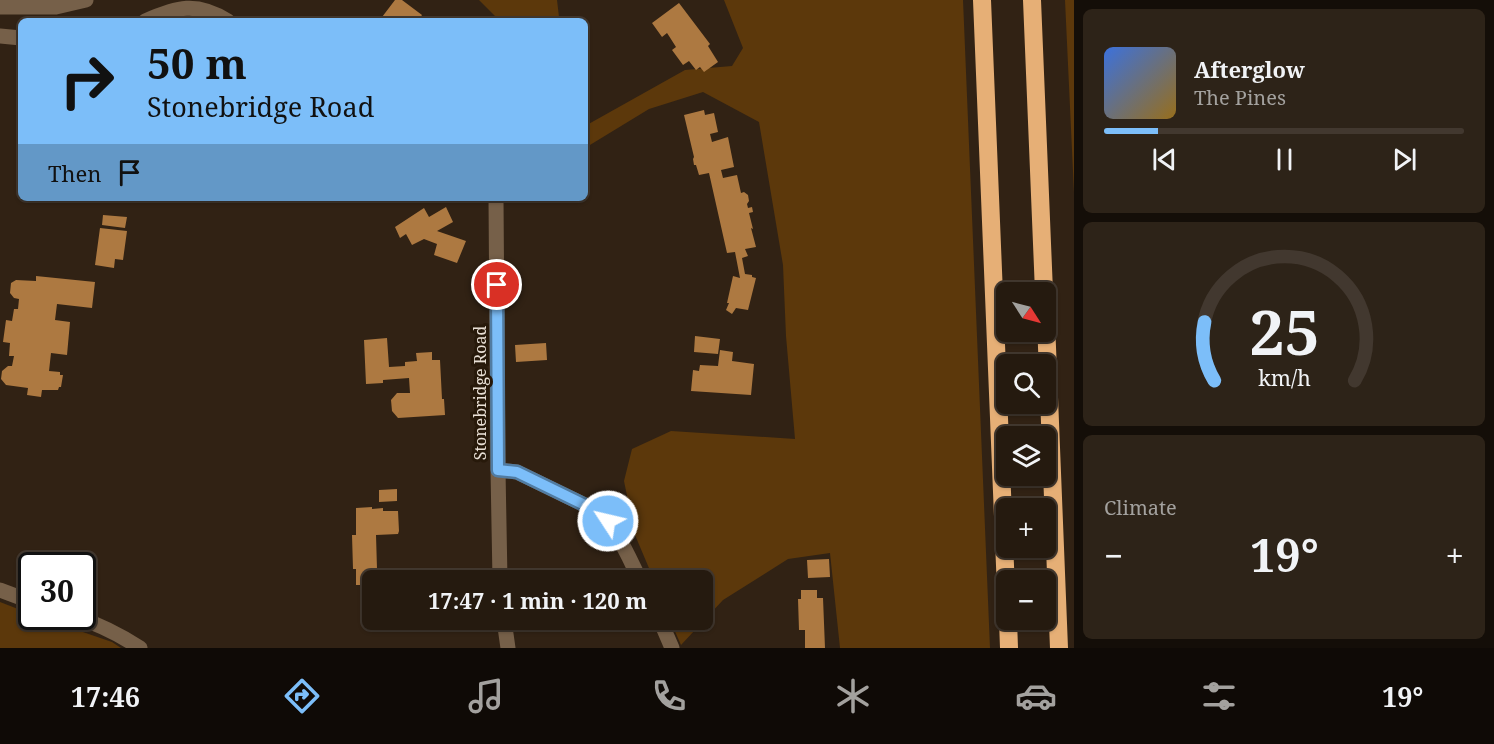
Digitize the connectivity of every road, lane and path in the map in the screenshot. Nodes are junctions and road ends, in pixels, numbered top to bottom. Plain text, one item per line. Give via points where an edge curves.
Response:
1 (86, 0) edge
2 (982, 0) edge
3 (1032, 0) edge
4 (0, 7) edge
5 (152, 18) edge
6 (223, 18) edge
7 (0, 36) edge
8 (18, 38) edge
9 (496, 201) edge
10 (1044, 282) edge
11 (1047, 342) edge
12 (498, 470) junction
13 (500, 570) edge
14 (635, 570) edge
15 (1005, 570) edge
16 (0, 590) edge
17 (18, 597) edge
18 (96, 624) edge
19 (505, 630) edge
20 (664, 630) edge
21 (1008, 630) edge
22 (140, 648) edge
23 (508, 648) edge
24 (672, 648) edge
25 (1009, 648) edge
26 (1059, 648) edge

1 - 4 street via 56,7
2 - 15 highway
3 - 10 highway
5 - 6 street via 187,8 200,8
7 - 8 street
9 - 12 street, Stonebridge Road
11 - 26 highway
12 - 13 street
12 - 14 street, Stonebridge Road via 517,472 591,508 614,530
16 - 17 street
18 - 22 street
19 - 23 street
20 - 24 street
21 - 25 highway

